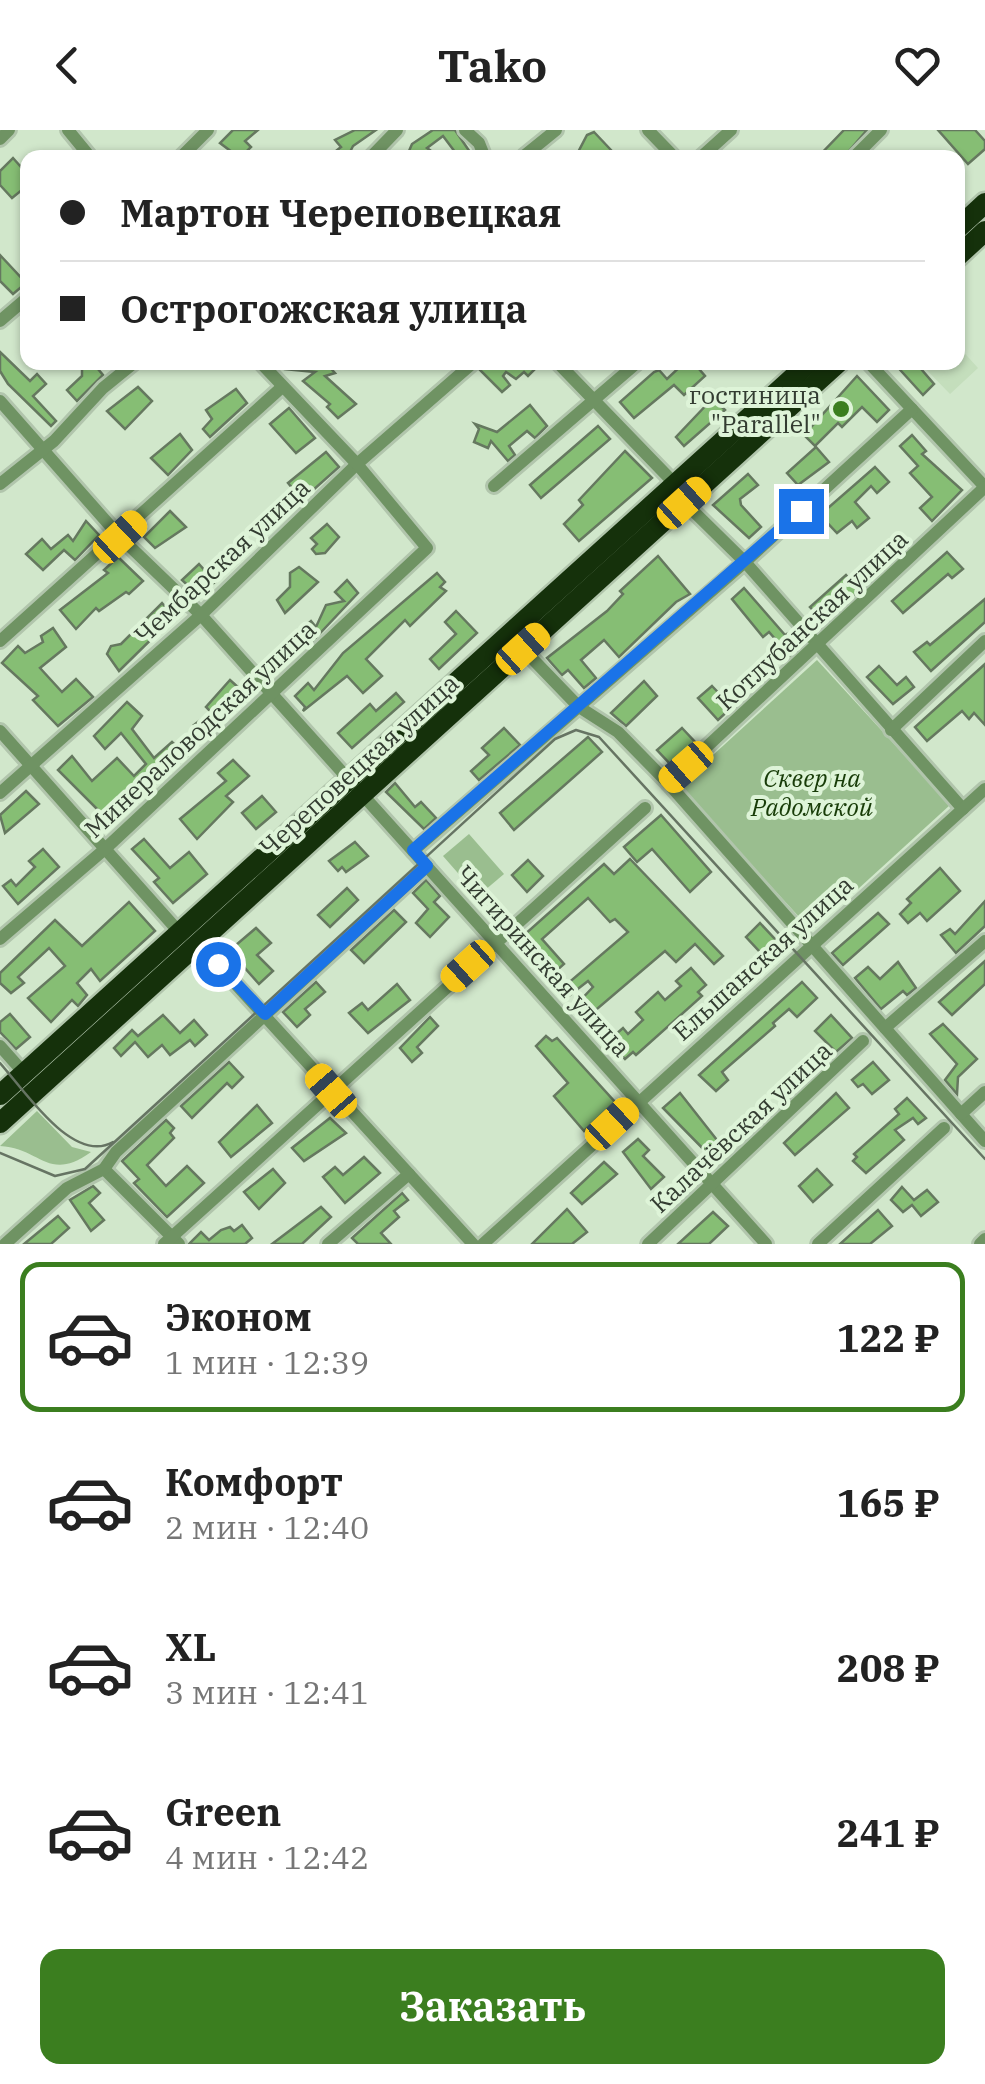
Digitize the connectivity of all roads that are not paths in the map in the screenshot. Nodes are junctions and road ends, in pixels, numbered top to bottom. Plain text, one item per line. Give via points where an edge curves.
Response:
1 (10, 130) edge
2 (68, 130) edge
3 (208, 130) edge
4 (397, 130) edge
5 (556, 130) edge
6 (648, 130) edge
7 (731, 130) edge
8 (881, 130) edge
9 (0, 139) edge
10 (84, 150) edge
11 (188, 150) edge
12 (378, 150) edge
13 (531, 150) edge
14 (667, 150) edge
15 (709, 150) edge
16 (860, 150) edge
17 (985, 203) edge
18 (965, 222) edge
19 (985, 231) edge
20 (965, 250) edge
21 (20, 304) edge
22 (0, 322) edge
23 (125, 370) edge
24 (266, 370) edge
25 (465, 370) edge
26 (564, 370) edge
27 (629, 370) edge
28 (802, 370) edge
29 (829, 370) edge
30 (875, 370) edge
31 (281, 388) junction
32 (0, 401) edge
33 (593, 404) junction
34 (912, 409) junction
35 (42, 447) junction
36 (357, 464) junction
37 (0, 484) edge
38 (494, 486) dead end
39 (985, 487) edge
40 (680, 494) junction
41 (120, 537) junction
42 (745, 562) junction
43 (201, 616) junction
44 (0, 641) edge
45 (985, 642) edge
46 (816, 648) junction
47 (523, 649) junction
48 (270, 693) junction
49 (579, 707) junction
50 (890, 730) junction
51 (0, 731) edge
52 (30, 766) junction
53 (668, 783) junction
54 (356, 787) junction
55 (985, 789) edge
56 (0, 793) edge
57 (645, 808) dead end
58 (963, 809) junction
59 (105, 849) junction
60 (413, 850) junction
61 (427, 866) junction
62 (190, 938) junction
63 (0, 939) edge
64 (985, 940) edge
65 (496, 941) junction
66 (812, 945) junction
67 (265, 1014) junction
68 (885, 1028) junction
69 (863, 1041) dead end
70 (0, 1046) edge
71 (9, 1081) edge
72 (331, 1091) junction
73 (985, 1092) edge
74 (637, 1100) junction
75 (961, 1114) junction
76 (0, 1123) edge
77 (944, 1128) dead end
78 (985, 1141) edge
79 (104, 1169) junction
80 (409, 1174) junction
81 (712, 1184) junction
82 (172, 1241) edge
83 (5, 1244) edge
84 (328, 1244) edge
85 (473, 1244) edge
86 (484, 1244) edge
87 (648, 1244) edge
88 (766, 1244) edge
89 (818, 1244) edge

1 - 9 street
2 - 10 street
3 - 11 street
4 - 12 street
5 - 13 street
6 - 14 street
7 - 15 street
8 - 16 street
17 - 18 highway
19 - 20 highway
21 - 22 street
23 - 35 street
24 - 31 street
25 - 36 street, Чембарская улица
26 - 33 street
27 - 33 street
28 - 40 highway, Череповецкая улица
29 - 40 highway, Череповецкая улица
30 - 34 street
31 - 36 street
31 - 41 street
32 - 35 street, Чигиринская улица
33 - 38 street
33 - 40 street
34 - 39 street
34 - 42 street
35 - 37 street
35 - 41 street, Чигиринская улица
36 - 43 street, Чембарская улица
36 - 48 street, Минераловодская улица via 426,548
39 - 46 street, Котлубанская улица
40 - 42 street
40 - 47 highway, Череповецкая улица
40 - 54 highway, Череповецкая улица
41 - 43 street, Чигиринская улица
41 - 44 street
42 - 46 street
42 - 49 street
43 - 48 street, Чигиринская улица
43 - 52 street, Чембарская улица
45 - 50 street
46 - 50 street
46 - 53 street, Котлубанская улица
47 - 49 street
47 - 54 highway, Череповецкая улица
48 - 54 street, Чигиринская улица
48 - 59 street, Минераловодская улица
49 - 53 street via 618,732
49 - 60 street
50 - 58 street
51 - 52 street
52 - 56 street, Чембарская улица
52 - 59 street
53 - 66 street
54 - 60 street, Чигиринская улица
54 - 62 highway, Череповецкая улица
55 - 58 street, Ельшанская улица
57 - 65 street
58 - 66 street, Ельшанская улица
59 - 62 street
59 - 63 street, Минераловодская улица
60 - 61 street, Чигиринская улица
61 - 65 street, Чигиринская улица
61 - 67 street
62 - 67 street
62 - 71 highway, Череповецкая улица
62 - 76 highway, Череповецкая улица
64 - 68 street
65 - 72 street
65 - 74 street, Чигиринская улица
66 - 68 street
66 - 74 street, Ельшанская улица
67 - 72 street
67 - 79 street
68 - 75 street
69 - 81 street, Калачёвская улица
70 - 71 street
72 - 80 street
72 - 82 street
73 - 75 street
74 - 81 street, Чигиринская улица
74 - 86 street, Ельшанская улица
75 - 78 street
77 - 89 street
79 - 82 street
79 - 83 street via 68,1188
80 - 84 street
80 - 85 street
81 - 87 street, Калачёвская улица
81 - 88 street, Чигиринская улица

